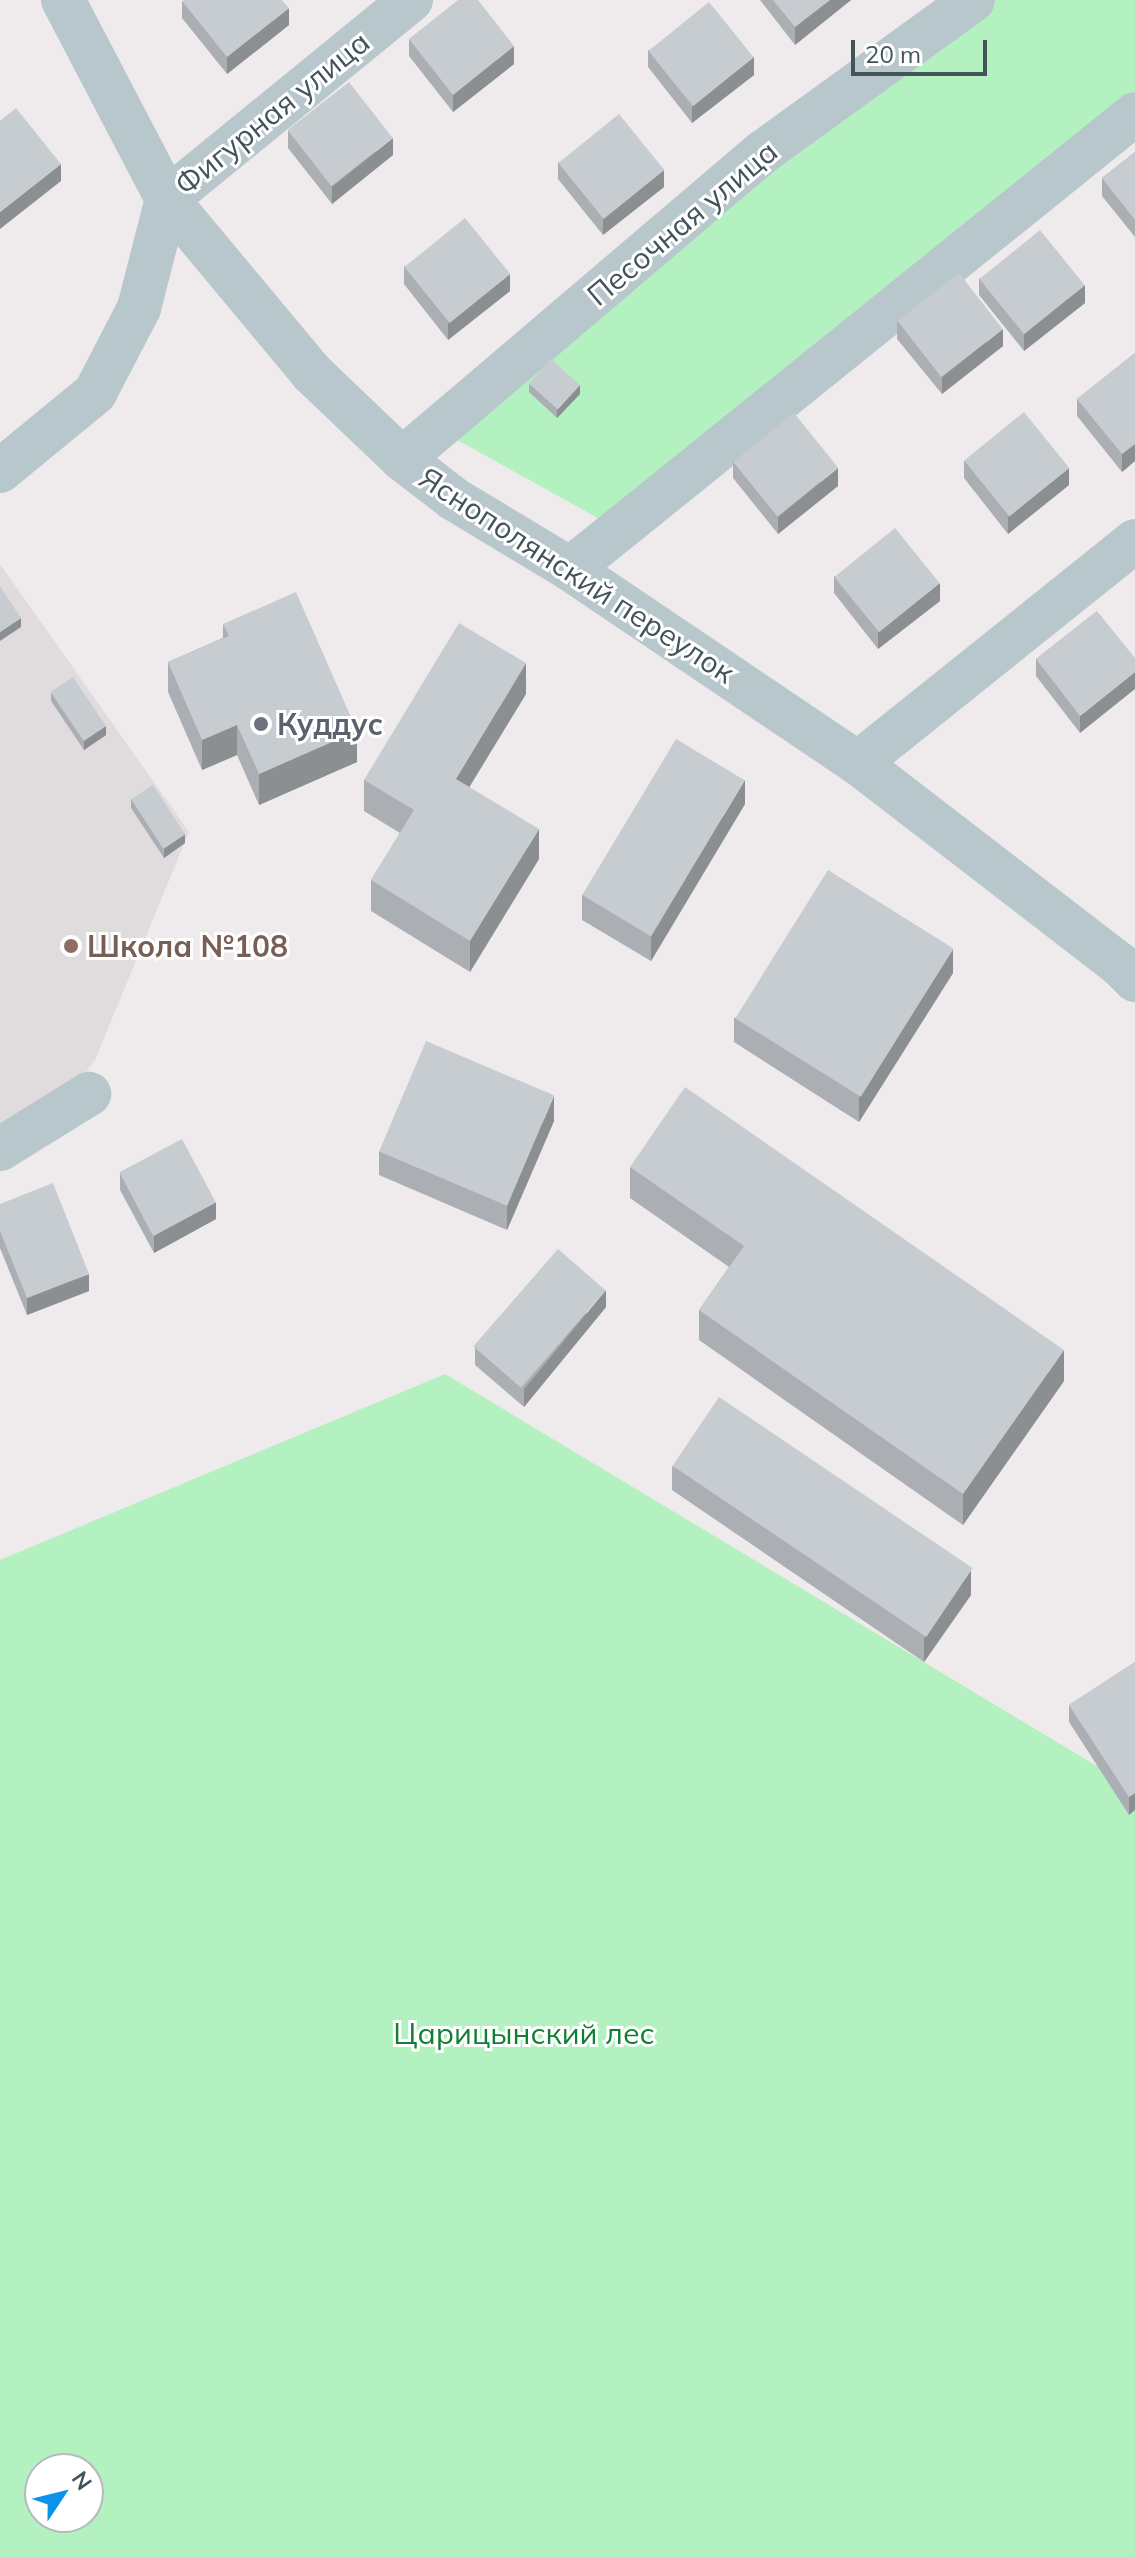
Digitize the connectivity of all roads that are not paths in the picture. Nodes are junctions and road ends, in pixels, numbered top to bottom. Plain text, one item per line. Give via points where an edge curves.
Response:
1 (63, 0) edge
2 (411, 0) edge
3 (973, 0) edge
4 (1135, 114) edge
5 (167, 199) junction
6 (402, 459) junction
7 (0, 471) edge
8 (1135, 541) edge
9 (570, 569) junction
10 (858, 763) junction
11 (1135, 980) edge
12 (89, 1094) dead end
13 (0, 1149) edge

1 - 5 street, Яснополянский переулок
2 - 5 street, Фигурная улица
3 - 6 street, Песочная улица via 763,152
4 - 9 street
5 - 6 street, Яснополянский переулок via 312,373
5 - 7 street, Фигурная улица via 139,308 95,393
6 - 9 street, Яснополянский переулок via 454,499
8 - 10 street
9 - 10 street, Яснополянский переулок
10 - 11 street, Яснополянский переулок
12 - 13 street

